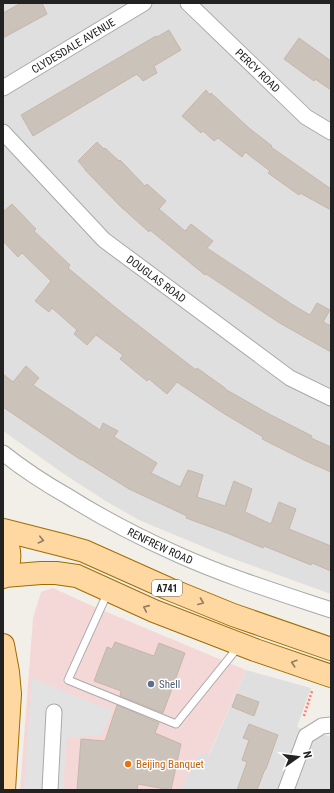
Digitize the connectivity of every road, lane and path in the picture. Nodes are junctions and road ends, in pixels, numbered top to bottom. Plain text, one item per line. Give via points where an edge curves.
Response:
1 (144, 3) edge
2 (188, 3) edge
3 (3, 88) edge
4 (3, 132) edge
5 (331, 132) edge
6 (331, 398) edge
7 (3, 453) edge
8 (3, 530) edge
9 (3, 534) edge
10 (3, 577) edge
11 (108, 590) junction
12 (331, 610) edge
13 (240, 644) junction
14 (3, 645) edge
15 (331, 649) edge
16 (325, 674) edge
17 (3, 711) edge
18 (54, 712) dead end
19 (331, 725) edge
20 (8, 734) junction
21 (303, 743) junction
22 (4, 790) edge
23 (50, 790) edge
24 (286, 790) edge

1 - 3 street, CLYDESDALE AVENUE
2 - 5 street, PERCY ROAD via 306,117
4 - 6 street, DOUGLAS ROAD via 104,240 290,378
7 - 12 street, RENFREW ROAD via 46,484 134,534 248,582
8 -> 15 main road, A741 via 84,551 233,615
9 - 10 main road via 10,551 8,569
10 - 11 main road, A741 via 56,573 77,576
13 -> 11 main road, A741 via 154,611
11 - 13 lane via 68,680 176,724
16 -> 13 main road, A741
14 - 20 main road via 10,694
16 - 21 path via 303,719
17 - 20 main road
18 - 23 street
19 - 21 street via 322,726 306,736
20 - 22 main road
21 - 24 street

